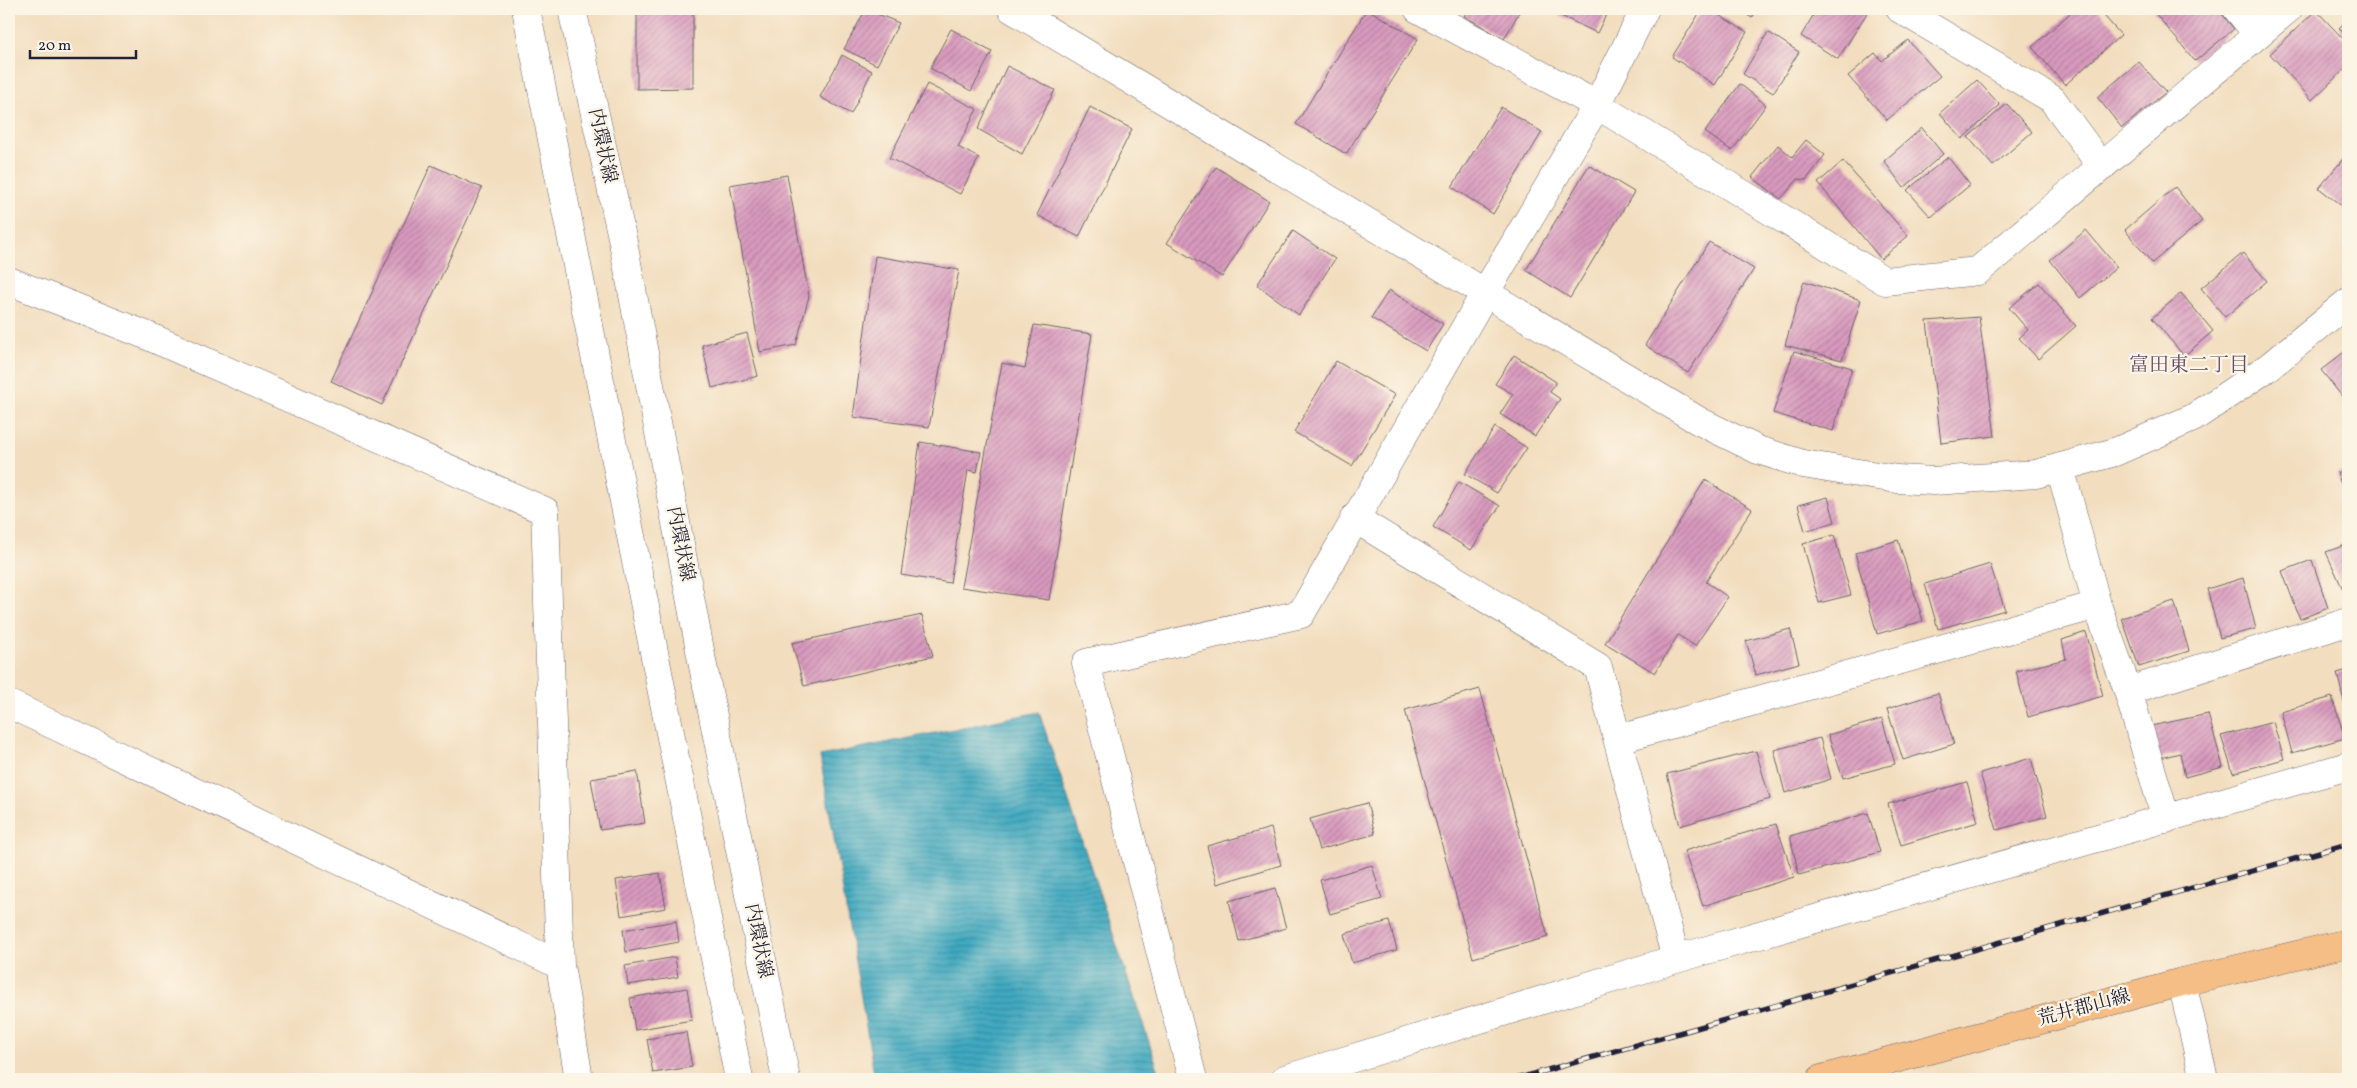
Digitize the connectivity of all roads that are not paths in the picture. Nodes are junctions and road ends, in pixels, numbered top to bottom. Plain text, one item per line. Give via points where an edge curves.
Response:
1 (526, 9) edge
2 (572, 9) edge
3 (1012, 9) edge
4 (1420, 9) edge
5 (1645, 9) edge
6 (1900, 9) edge
7 (2237, 9) edge
8 (2288, 9) edge
9 (2257, 33) junction
10 (1597, 105) junction
11 (2102, 167) junction
12 (9, 281) edge
13 (1485, 293) junction
14 (2348, 302) edge
15 (2060, 467) junction
16 (1354, 518) junction
17 (2097, 605) junction
18 (2348, 622) edge
19 (2128, 691) junction
20 (9, 704) edge
21 (1619, 739) junction
22 (2348, 766) edge
23 (2166, 819) junction
24 (2348, 943) edge
25 (1676, 959) junction
26 (560, 965) junction
27 (2182, 982) junction
28 (579, 1079) edge
29 (738, 1079) edge
30 (786, 1079) edge
31 (1193, 1079) edge
32 (1285, 1079) edge
33 (1821, 1079) edge
34 (2204, 1079) edge

1 - 29 street
2 - 30 street, 内環状線 via 623,242 703,666
3 - 13 street
4 - 10 street
5 - 10 street
6 - 11 street via 2052,99
7 - 9 street
8 - 9 street
9 - 11 street
10 - 11 street via 1885,281 1978,271
10 - 13 street
12 - 26 street via 148,336 545,510
13 - 15 street via 1699,421 1758,450 1811,465 1897,479 1934,481 2036,474
13 - 16 street
14 - 15 street via 2270,366 2193,418 2115,452
15 - 17 street
16 - 21 street via 1598,667
16 - 31 street via 1301,614 1086,664
17 - 19 street
17 - 21 street
18 - 19 street
19 - 23 street
20 - 26 street
21 - 25 street
22 - 23 street
23 - 25 street
24 - 27 main road, 荒井郡山線
25 - 32 street
26 - 28 street
27 - 33 main road, 荒井郡山線
27 - 34 street

